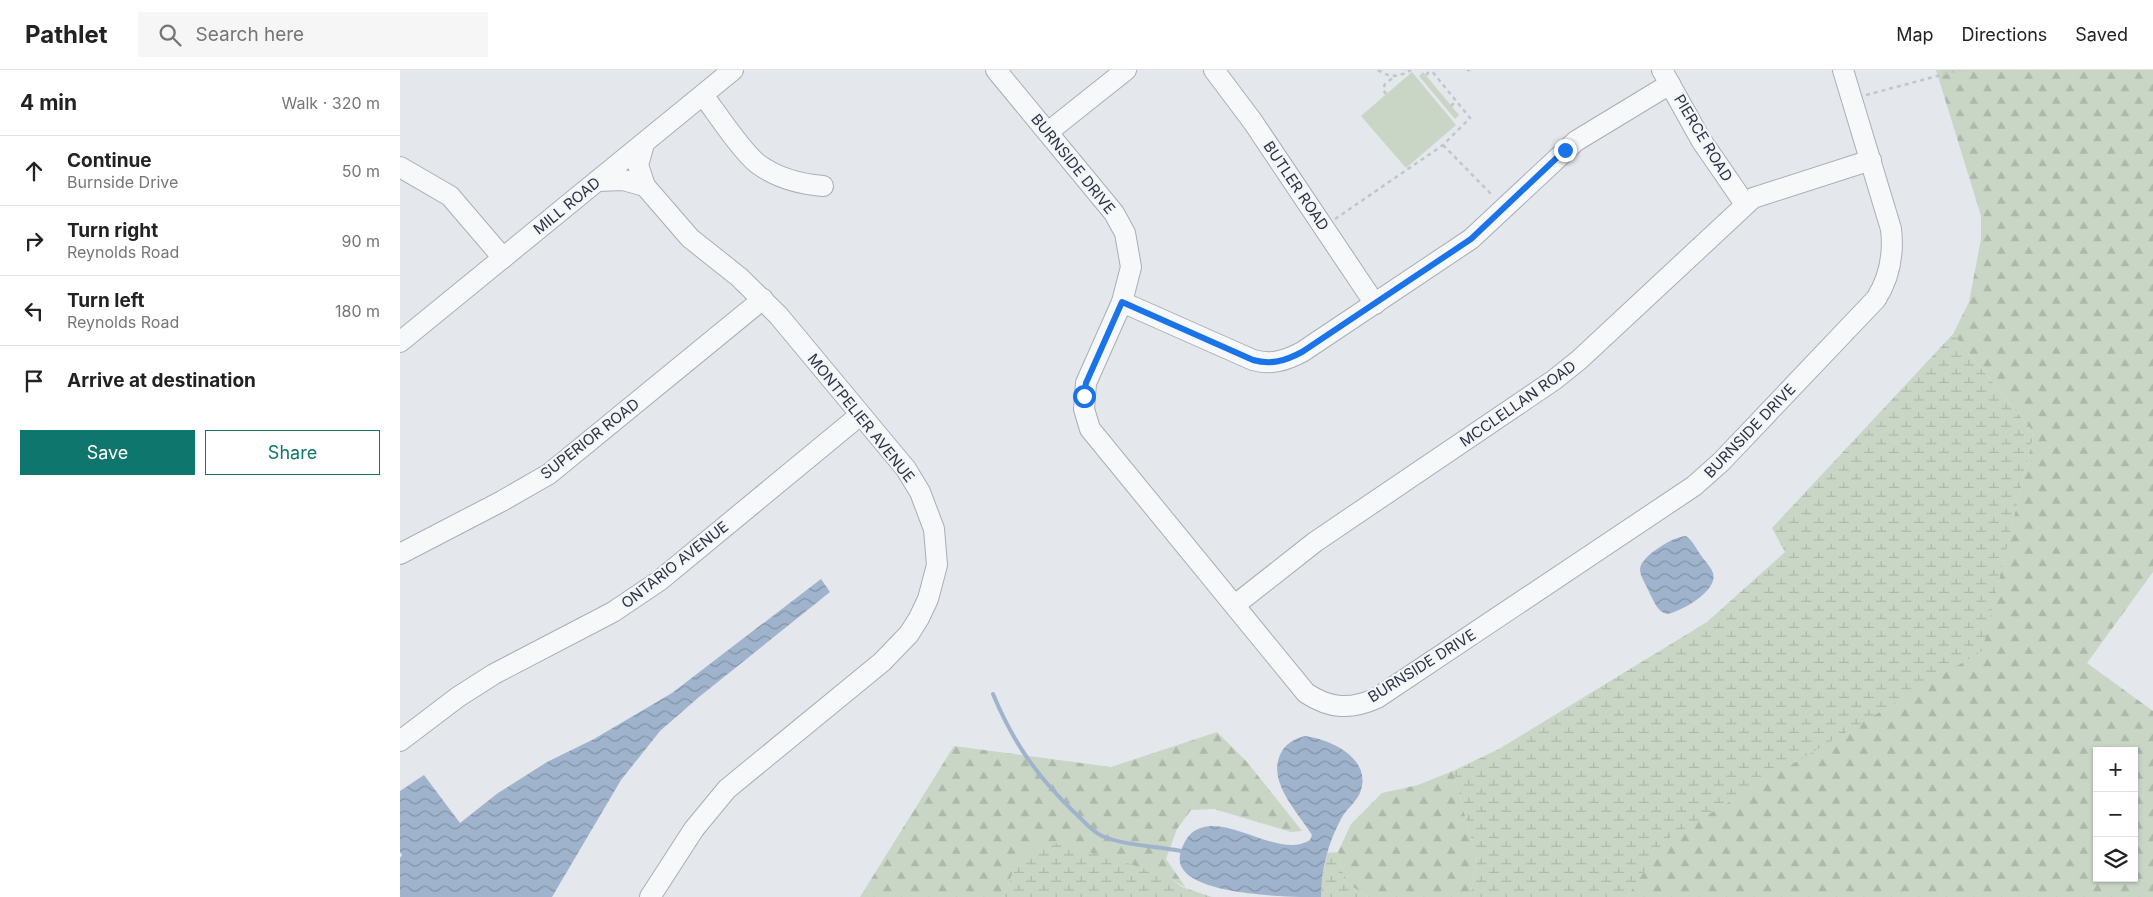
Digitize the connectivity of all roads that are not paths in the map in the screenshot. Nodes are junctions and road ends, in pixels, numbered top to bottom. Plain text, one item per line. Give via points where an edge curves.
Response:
1 (733, 70) edge
2 (996, 70) edge
3 (1126, 70) edge
4 (1214, 70) edge
5 (1844, 70) edge
6 (1666, 77) edge
7 (703, 95) junction
8 (1048, 132) junction
9 (644, 144) junction
10 (1871, 160) junction
11 (400, 167) edge
12 (598, 181) junction
13 (644, 186) junction
14 (823, 186) dead end
15 (1745, 204) junction
16 (503, 258) junction
17 (763, 300) junction
18 (1122, 302) junction
19 (1375, 304) junction
20 (400, 342) edge
21 (860, 416) junction
22 (400, 554) edge
23 (1235, 605) junction
24 (400, 741) edge
25 (650, 897) edge

1 - 7 street, MILL ROAD
2 - 8 street, BURNSIDE DRIVE
3 - 8 street
4 - 19 street, BUTLER ROAD via 1254,122
5 - 10 street, BURNSIDE DRIVE
6 - 15 street, PIERCE ROAD via 1701,140
6 - 19 street via 1565,150 1471,239
7 - 9 street, MILL ROAD
7 - 14 street via 757,163 780,176 803,184
8 - 18 street, BURNSIDE DRIVE via 1114,213 1125,233 1131,267
9 - 12 street, MILL ROAD
9 - 13 street, MONTPELIER AVENUE via 638,165
10 - 15 street, MCCLELLAN ROAD via 1762,194
10 - 23 street, BURNSIDE DRIVE via 1892,234 1890,268 1881,291 1721,462 1681,496 1377,698 1360,705 1340,707 1320,702 1306,693
11 - 16 street via 450,196
12 - 13 street via 623,180
12 - 16 street, MILL ROAD
13 - 17 street, MONTPELIER AVENUE via 690,238
15 - 23 street, MCCLELLAN ROAD via 1554,380 1315,542
16 - 20 street, MILL ROAD
17 - 21 street, MONTPELIER AVENUE
17 - 22 street, SUPERIOR ROAD via 548,474
18 - 19 street via 1263,363 1282,362 1302,352
18 - 23 street, BURNSIDE DRIVE via 1086,383 1086,420 1102,446
21 - 24 street, ONTARIO AVENUE via 659,581 612,612 494,674
21 - 25 street, MONTPELIER AVENUE via 906,469 920,492 934,529 937,565 928,599 908,634 882,662 726,789 680,850

